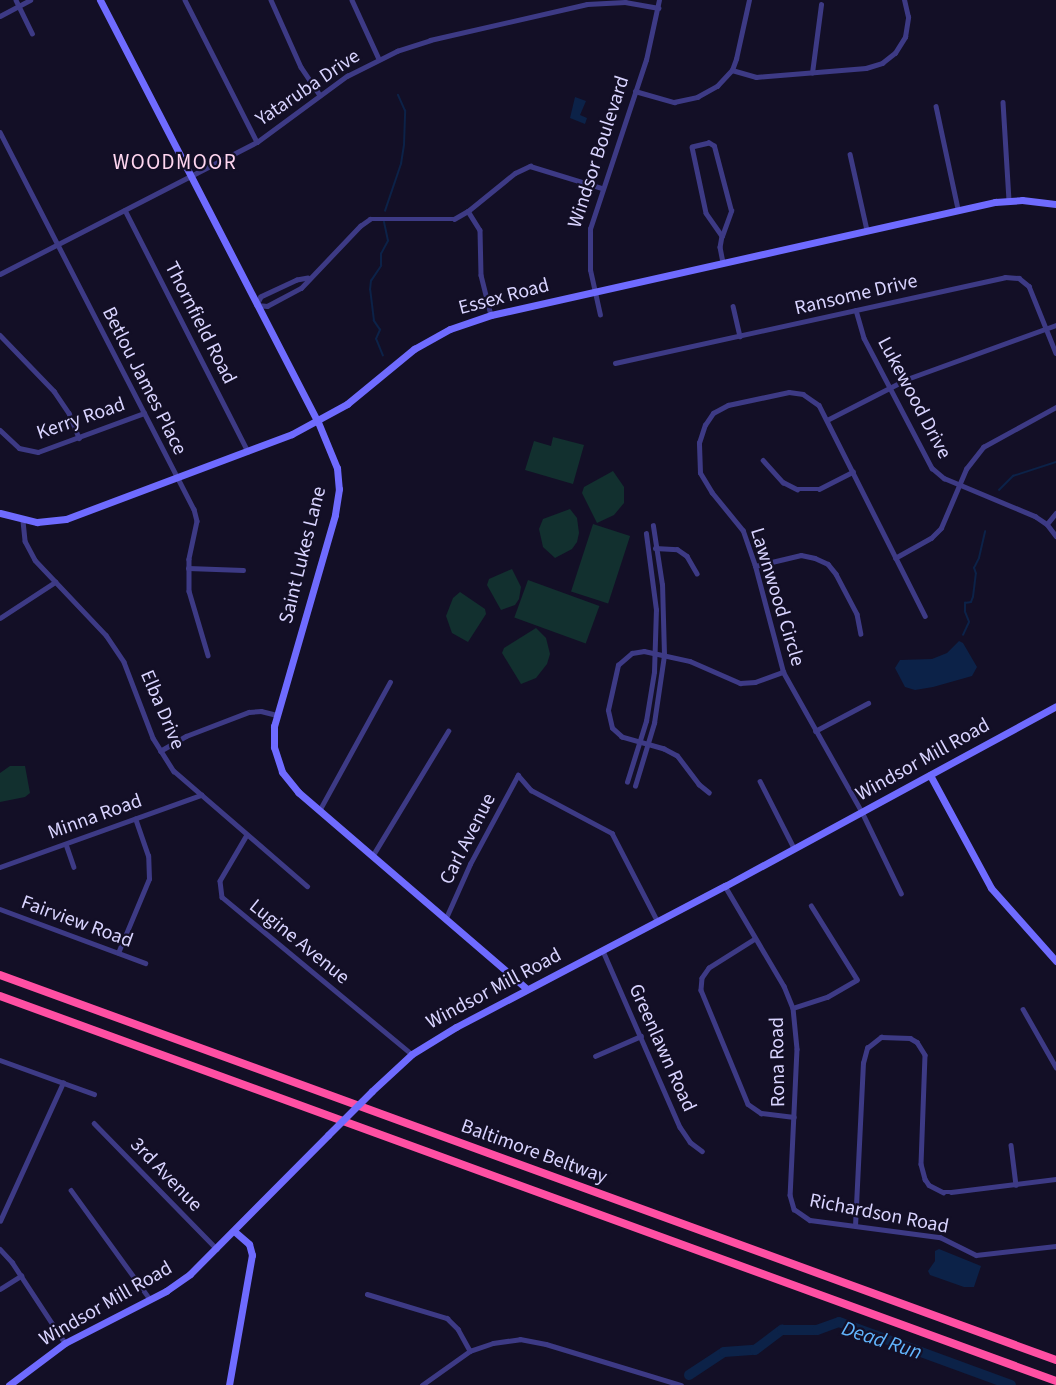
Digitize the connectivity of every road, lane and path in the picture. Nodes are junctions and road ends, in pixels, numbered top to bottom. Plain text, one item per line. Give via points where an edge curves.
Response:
1 (16, 0) edge
2 (30, 0) edge
3 (100, 0) edge
4 (185, 0) edge
5 (271, 0) edge
6 (352, 0) edge
7 (659, 0) edge
8 (749, 0) edge
9 (904, 0) edge
10 (821, 5) dead end
11 (19, 6) junction
12 (658, 8) junction
13 (0, 16) edge
14 (32, 33) dead end
15 (379, 58) junction
16 (732, 70) junction
17 (812, 73) junction
18 (635, 91) junction
19 (320, 94) junction
20 (1003, 102) dead end
21 (936, 106) dead end
22 (0, 132) edge
23 (257, 142) junction
24 (850, 154) dead end
25 (190, 176) junction
26 (602, 188) junction
27 (1009, 200) junction
28 (1056, 204) edge
29 (958, 209) junction
30 (125, 210) junction
31 (468, 211) junction
32 (867, 230) junction
33 (722, 236) junction
34 (58, 244) junction
35 (723, 263) junction
36 (0, 274) edge
37 (308, 278) junction
38 (594, 291) junction
39 (257, 305) junction
40 (733, 306) dead end
41 (856, 310) junction
42 (491, 315) junction
43 (600, 315) dead end
44 (1056, 325) edge
45 (1046, 328) junction
46 (0, 335) edge
47 (740, 336) junction
48 (1056, 353) edge
49 (615, 363) dead end
50 (890, 388) junction
51 (1056, 407) edge
52 (144, 413) junction
53 (827, 420) junction
54 (318, 422) junction
55 (0, 430) edge
56 (79, 438) junction
57 (248, 451) junction
58 (763, 459) dead end
59 (853, 472) junction
60 (177, 478) junction
61 (960, 484) junction
62 (0, 513) edge
63 (1056, 513) edge
64 (23, 521) junction
65 (1047, 524) junction
66 (653, 526) dead end
67 (646, 534) dead end
68 (1056, 536) edge
69 (657, 548) junction
70 (649, 550) junction
71 (895, 558) junction
72 (755, 566) junction
73 (188, 568) junction
74 (243, 570) dead end
75 (697, 573) dead end
76 (55, 582) junction
77 (925, 616) dead end
78 (0, 618) edge
79 (861, 634) dead end
80 (656, 653) junction
81 (208, 655) dead end
82 (664, 655) junction
83 (783, 672) junction
84 (390, 682) dead end
85 (868, 703) dead end
86 (1056, 706) edge
87 (277, 715) junction
88 (448, 731) dead end
89 (815, 731) junction
90 (641, 742) junction
91 (649, 745) junction
92 (160, 752) junction
93 (930, 775) junction
94 (760, 781) dead end
95 (627, 782) dead end
96 (635, 786) dead end
97 (709, 793) dead end
98 (201, 795) junction
99 (319, 811) junction
100 (862, 813) junction
101 (135, 819) junction
102 (247, 835) junction
103 (66, 844) junction
104 (794, 848) junction
105 (373, 855) junction
106 (0, 867) edge
107 (74, 867) dead end
108 (307, 886) dead end
109 (725, 886) junction
110 (901, 894) dead end
111 (811, 906) dead end
112 (0, 909) edge
113 (446, 918) junction
114 (658, 922) junction
115 (755, 939) junction
116 (603, 951) junction
117 (118, 953) junction
118 (1056, 961) edge
119 (145, 963) dead end
120 (0, 975) edge
121 (526, 988) junction
122 (0, 996) edge
123 (793, 1008) junction
124 (1023, 1009) dead end
125 (641, 1036) junction
126 (412, 1054) junction
127 (595, 1056) dead end
128 (0, 1060) edge
129 (1056, 1067) edge
130 (63, 1083) junction
131 (94, 1094) dead end
132 (794, 1117) junction
133 (94, 1123) dead end
134 (1011, 1145) dead end
135 (792, 1147) joint
136 (702, 1151) dead end
137 (1056, 1179) edge
138 (1016, 1185) junction
139 (71, 1190) dead end
140 (0, 1221) edge
141 (855, 1226) junction
142 (234, 1231) junction
143 (1056, 1246) edge
144 (0, 1249) edge
145 (217, 1249) junction
146 (21, 1276) junction
147 (0, 1289) edge
148 (367, 1293) dead end
149 (150, 1299) junction
150 (65, 1343) junction
151 (470, 1351) junction
152 (1056, 1360) edge
153 (1056, 1381) edge
154 (9, 1385) edge
155 (229, 1385) edge
156 (422, 1385) edge
157 (681, 1385) edge

1 - 11 street
2 - 11 street
3 - 25 street, Saint Lukes Lane
4 - 23 street
5 - 19 street via 302,67
6 - 15 street
7 - 12 street, Windsor Boulevard
8 - 16 street
9 - 17 street via 908,17 905,37 888,59 866,68
10 - 17 street
11 - 13 street
11 - 14 street
12 - 15 street, Yataruba Drive via 625,2 587,4 430,40
12 - 18 street, Windsor Boulevard
15 - 19 street, Yataruba Drive
16 - 17 street via 756,77
16 - 18 street via 708,92 686,101 664,101
18 - 26 street, Windsor Boulevard
19 - 23 street, Yataruba Drive
20 - 27 street
21 - 29 street
22 - 34 street, Betlou James Place
23 - 25 street, Yataruba Drive
24 - 32 street
25 - 30 street, Yataruba Drive
25 - 39 street, Saint Lukes Lane
26 - 31 street via 530,166 515,172
26 - 38 street, Windsor Boulevard via 588,242
27 - 28 street, Essex Road
27 - 29 street, Essex Road
29 - 32 street, Essex Road
30 - 34 street, Yataruba Drive
30 - 57 street, Thornfield Road
31 - 37 street via 444,220 370,219
31 - 42 street via 480,230 481,275
32 - 35 street, Essex Road
33 - 33 street via 706,213 692,147 710,143 714,146 731,211
33 - 35 street
34 - 36 street, Yataruba Drive
34 - 52 street, Betlou James Place
35 - 38 street, Essex Road
37 - 39 street via 261,297
37 - 39 street via 301,288 275,302
38 - 42 street, Essex Road
38 - 43 street, Windsor Boulevard
39 - 54 street, Saint Lukes Lane
40 - 47 street
41 - 45 street, Ransome Drive via 1012,277 1029,286
41 - 47 street, Ransome Drive
41 - 50 street, Lukewood Drive via 864,338
42 - 54 street, Essex Road via 450,329 414,349 347,404
44 - 45 street
45 - 48 street, Ransome Drive
45 - 50 street
46 - 56 street via 54,391
47 - 49 street, Ransome Drive
50 - 53 street
50 - 61 street, Lukewood Drive via 932,468
51 - 61 street via 983,447 970,461
52 - 56 street, Kerry Road
52 - 60 street, Betlou James Place
53 - 59 street, Lawnwood Circle
53 - 72 street, Lawnwood Circle via 814,401 789,392 720,408 705,425 698,454 700,473 743,531
54 - 57 street, Essex Road
54 - 87 street, Saint Lukes Lane via 337,468 338,504
55 - 56 street, Kerry Road via 19,448 31,452
57 - 60 street, Essex Road
58 - 59 street via 783,482 797,489 819,489
59 - 71 street, Lawnwood Circle
60 - 64 street, Essex Road via 66,519
60 - 73 street, Betlou James Place via 196,516
61 - 65 street, Lukewood Drive via 1026,511
61 - 71 street via 937,533
62 - 64 street, Essex Road
63 - 65 street
64 - 76 street, Elba Drive via 29,550
65 - 68 street, Lukewood Drive
66 - 69 street
67 - 70 street
69 - 70 street
69 - 75 street via 682,551
69 - 82 street
70 - 80 street
71 - 77 street, Lawnwood Circle
72 - 79 street via 801,555 828,564 857,614
72 - 83 street, Lawnwood Circle
73 - 74 street
73 - 81 street, Betlou James Place via 191,602
76 - 78 street
76 - 92 street, Elba Drive via 106,635 124,662
80 - 82 street
80 - 90 street
80 - 90 street via 638,652 622,660 616,670 608,710 616,733
82 - 83 street via 690,661 740,683
82 - 91 street
83 - 89 street, Lawnwood Circle
84 - 99 street
85 - 89 street
86 - 93 street, Windsor Mill Road
87 - 92 street via 249,712 186,736
87 - 99 street, Saint Lukes Lane via 274,747 282,772
88 - 105 street
89 - 100 street, Lawnwood Circle
90 - 91 street
90 - 95 street
91 - 96 street
91 - 97 street via 677,756
92 - 98 street, Elba Drive
93 - 100 street, Windsor Mill Road
93 - 118 street via 991,888
94 - 104 street
98 - 101 street, Minna Road
98 - 102 street, Elba Drive
99 - 105 street, Saint Lukes Lane
100 - 104 street, Windsor Mill Road
100 - 110 street, Lawnwood Circle
101 - 103 street, Minna Road
101 - 117 street via 148,856 149,879
102 - 108 street, Elba Drive
102 - 126 street, Lugine Avenue via 220,881 222,897
103 - 106 street, Minna Road
103 - 107 street
104 - 109 street, Windsor Mill Road
105 - 113 street, Saint Lukes Lane
109 - 114 street, Windsor Mill Road
109 - 115 street, Rona Road
111 - 123 street via 857,980 826,997
112 - 117 street, Fairview Road
113 - 114 street, Carl Avenue via 518,775 531,790 612,833
113 - 121 street, Saint Lukes Lane
114 - 116 street, Windsor Mill Road
115 - 123 street, Rona Road
115 - 132 street via 709,968 702,978 701,990 748,1104 761,1113
116 - 121 street, Windsor Mill Road
116 - 125 street, Greenlawn Road
117 - 119 street, Fairview Road
120 - 152 highway, Baltimore Beltway
121 - 126 street, Windsor Mill Road
122 - 153 highway, Baltimore Beltway
123 - 132 street, Rona Road via 797,1035
124 - 129 street
125 - 127 street
125 - 136 street, Greenlawn Road via 680,1127
126 - 142 street, Windsor Mill Road, bridge
128 - 130 street
130 - 131 street
130 - 140 street
132 - 135 street, Rona Road
133 - 145 street, 3rd Avenue
134 - 138 street
135 - 141 street, Richardson Road via 790,1195 794,1209 810,1220
137 - 138 street
138 - 141 street via 951,1192 929,1185 921,1164 925,1055 910,1038 881,1037 867,1048 863,1063
139 - 149 street
141 - 143 street, Richardson Road via 940,1237 976,1255
142 - 145 street, Windsor Mill Road
142 - 155 street via 249,1244 252,1255
144 - 146 street
145 - 149 street, Windsor Mill Road via 177,1284
146 - 147 street
146 - 150 street
148 - 151 street via 447,1318
149 - 150 street, Windsor Mill Road
150 - 154 street, Windsor Mill Road
151 - 156 street
151 - 157 street via 505,1340 532,1341

